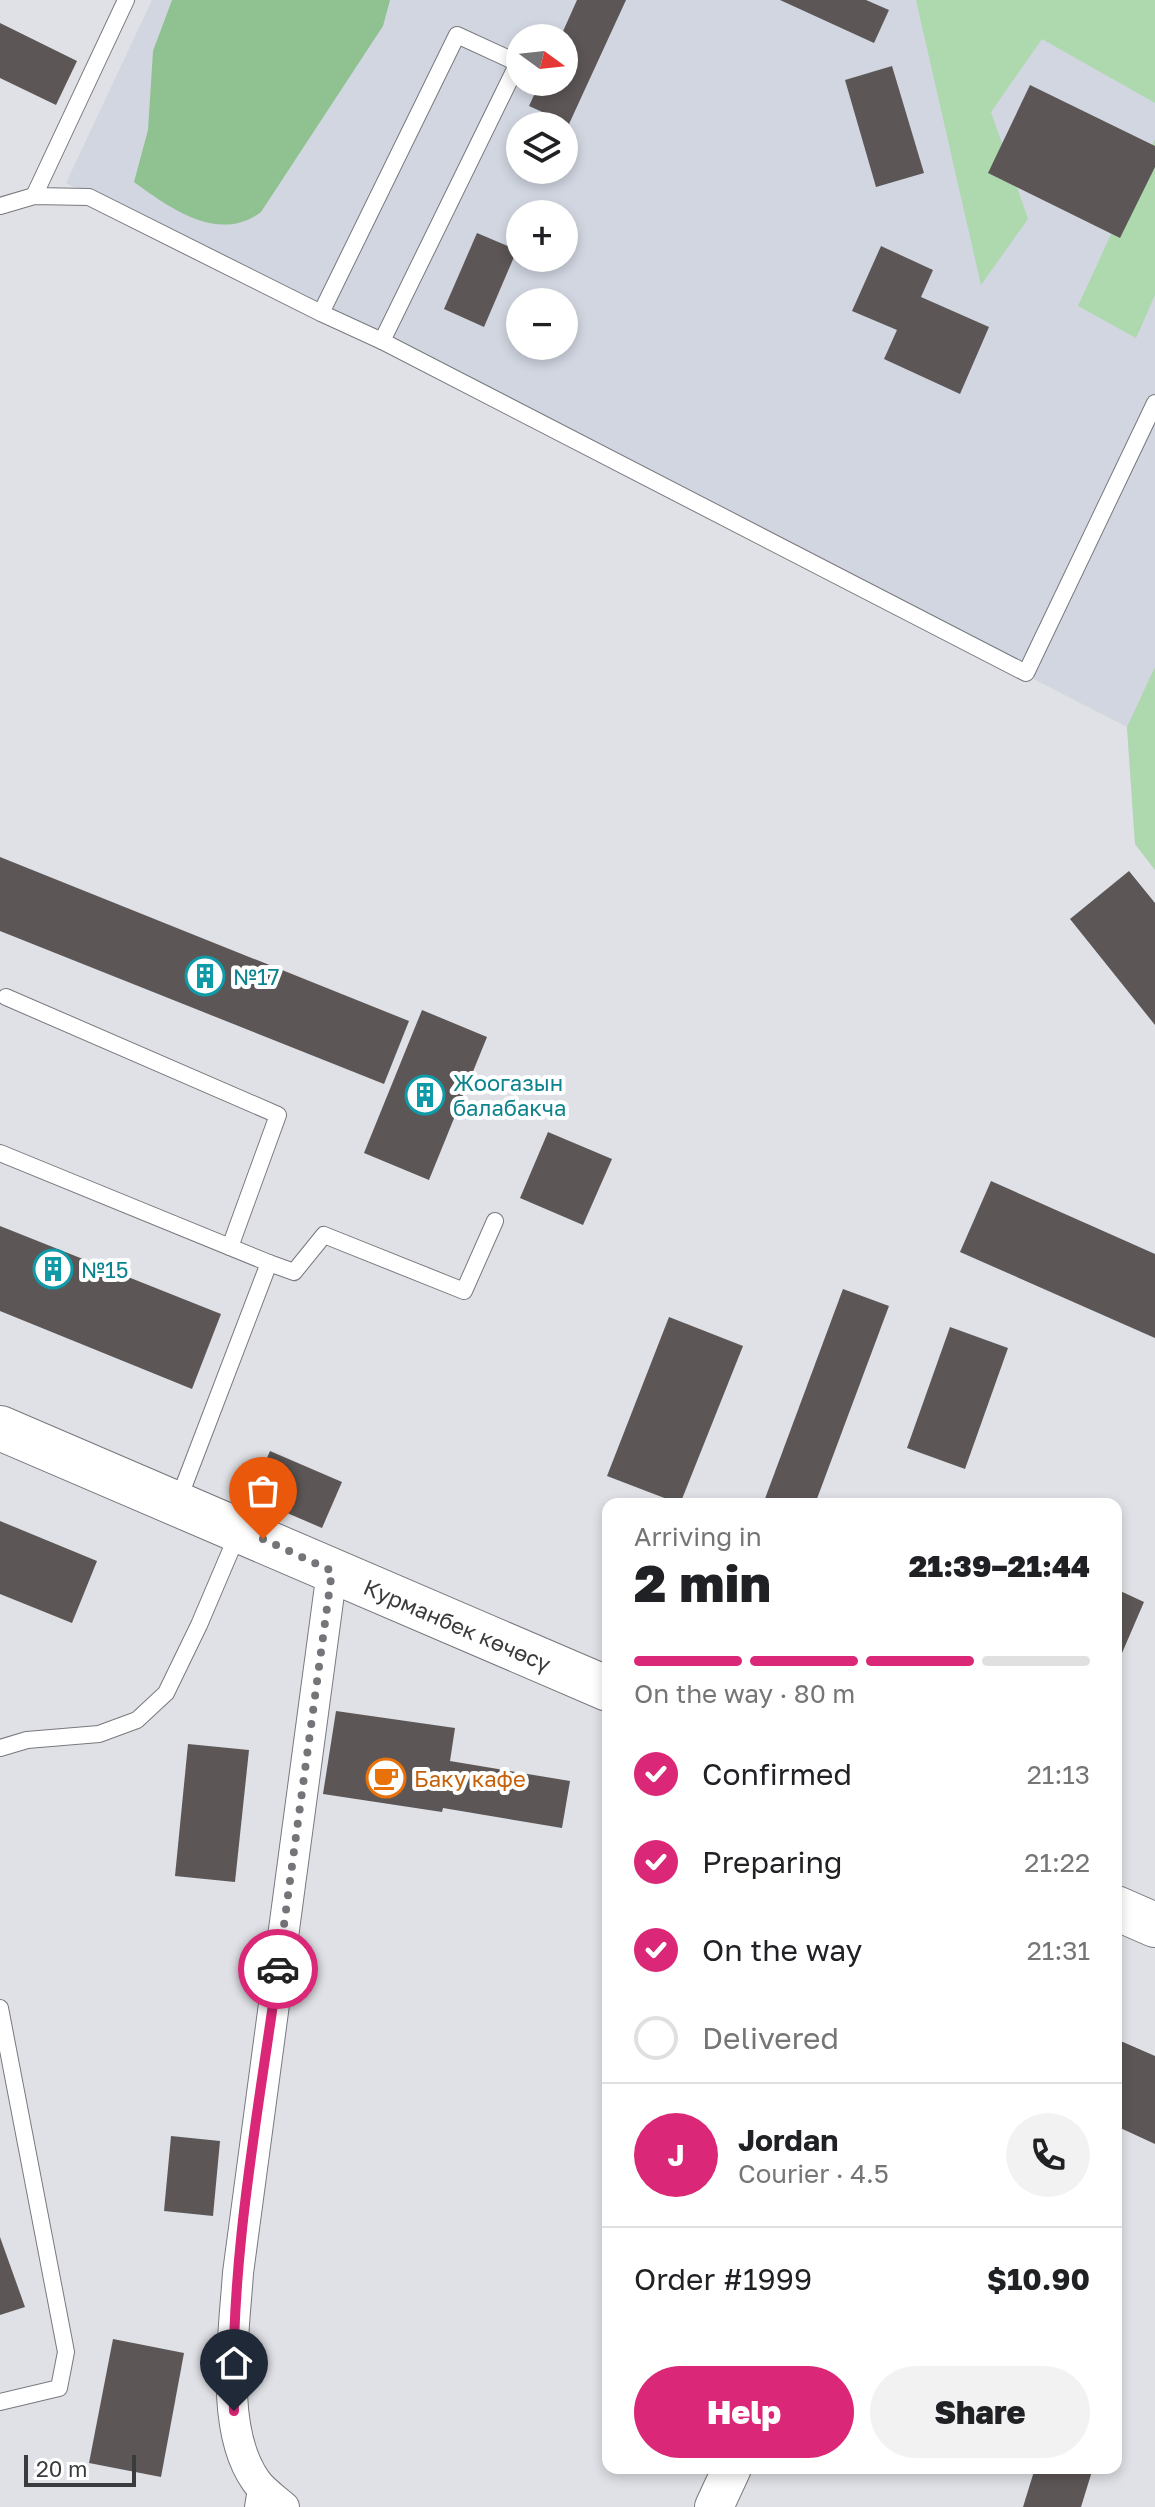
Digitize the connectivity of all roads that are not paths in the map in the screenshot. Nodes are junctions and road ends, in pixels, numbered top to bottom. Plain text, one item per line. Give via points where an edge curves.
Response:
1 (126, 0) edge
2 (34, 196) junction
3 (0, 206) edge
4 (321, 313) junction
5 (382, 341) junction
6 (1155, 403) edge
7 (6, 997) dead end
8 (0, 1153) edge
9 (495, 1221) dead end
10 (230, 1247) junction
11 (269, 1263) junction
12 (0, 1428) edge
13 (178, 1503) junction
14 (239, 1529) junction
15 (332, 1571) junction
16 (602, 1686) edge
17 (0, 1748) edge
18 (1122, 1911) edge
19 (1155, 1925) edge
20 (0, 2008) edge
21 (0, 2402) edge
22 (729, 2474) edge
23 (255, 2494) edge
24 (284, 2507) edge
25 (714, 2507) edge

1 - 2 lane
2 - 3 lane
2 - 4 lane via 89,197
4 - 5 lane
4 - 5 lane via 457,35 518,63
5 - 6 lane via 1026,673
7 - 10 lane via 278,1115
8 - 10 lane
9 - 11 lane via 464,1291 324,1235 294,1272
10 - 11 lane
11 - 13 lane
12 - 13 main road, Курманбек көчөсү
13 - 14 main road, Курманбек көчөсү
14 - 15 main road, Курманбек көчөсү
14 - 17 lane via 166,1693 137,1720 99,1734 27,1740
15 - 16 main road, Курманбек көчөсү
15 - 23 street via 238,2273 232,2355 235,2438
18 - 19 main road
20 - 21 lane via 66,2352 59,2388
22 - 25 street
23 - 24 street

